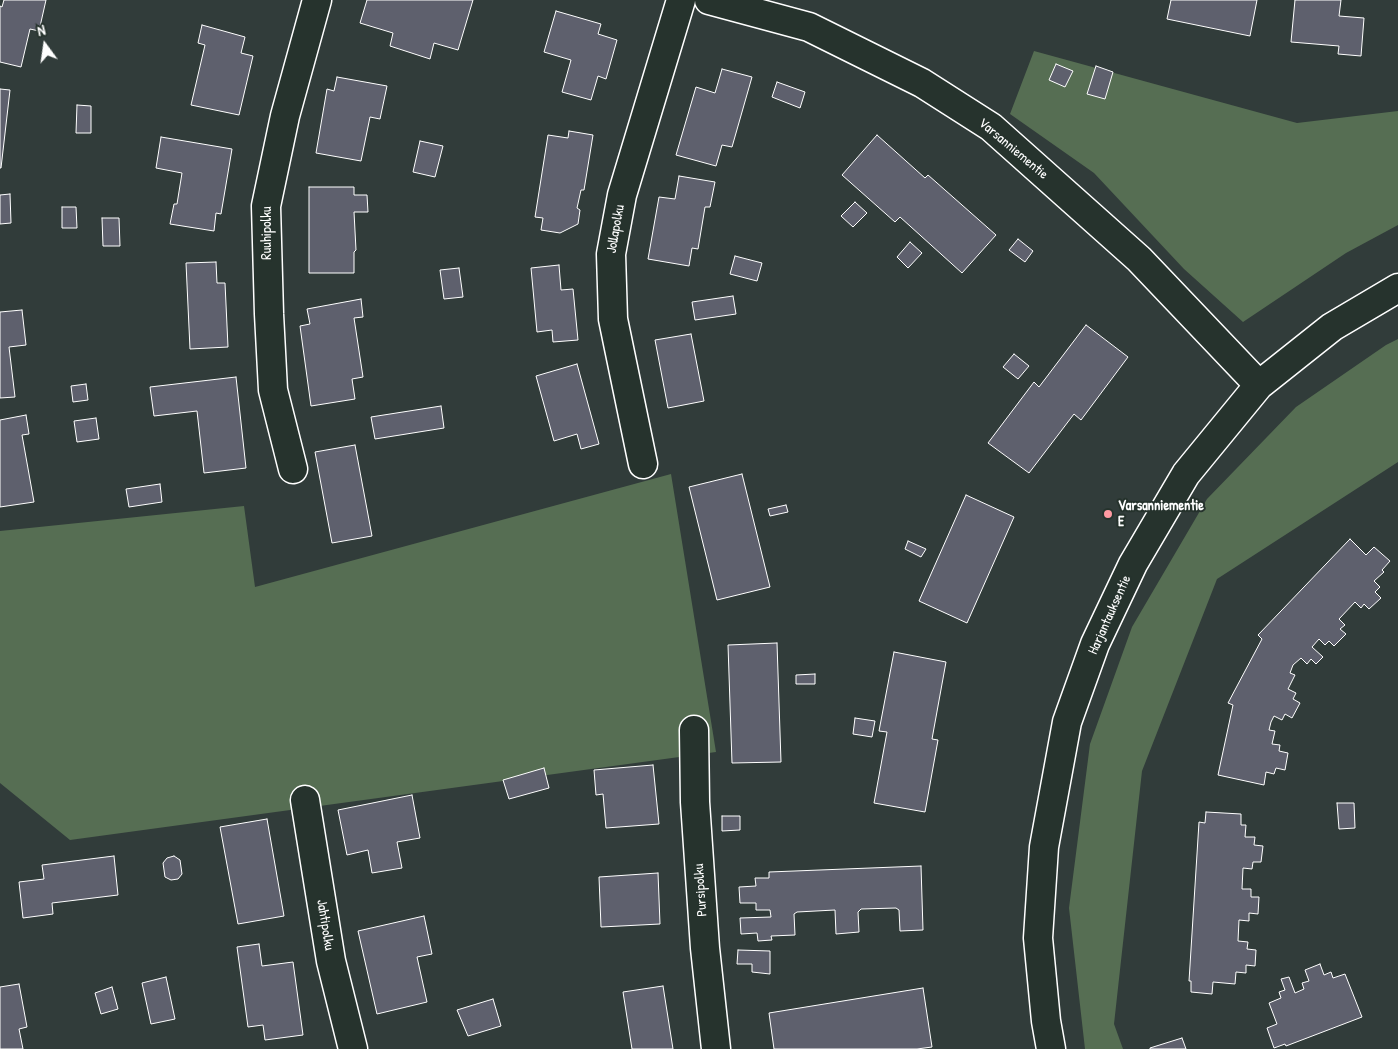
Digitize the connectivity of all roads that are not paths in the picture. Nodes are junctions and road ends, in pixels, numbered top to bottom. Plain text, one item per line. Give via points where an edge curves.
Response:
1 (317, 0) edge
2 (681, 0) edge
3 (709, 0) edge
4 (1398, 288) edge
5 (1259, 385) junction
6 (643, 464) dead end
7 (293, 469) dead end
8 (694, 730) dead end
9 (305, 800) dead end
10 (353, 1049) edge
11 (716, 1049) edge
12 (1051, 1049) edge

1 - 7 street, Ruuhipolku via 285,116 266,206 273,390
2 - 6 street, Jollapolku via 622,195 611,254 613,319
3 - 5 street, Varsanniementie via 809,27 922,83 991,128 1139,259
4 - 5 street, Harjantauksentie via 1332,327
5 - 12 street, Harjantauksentie via 1186,474 1133,564 1095,644 1066,722 1044,847 1038,938
8 - 11 street, Pursipolku via 695,802 705,948
9 - 10 street, Jahtipolku via 331,961

